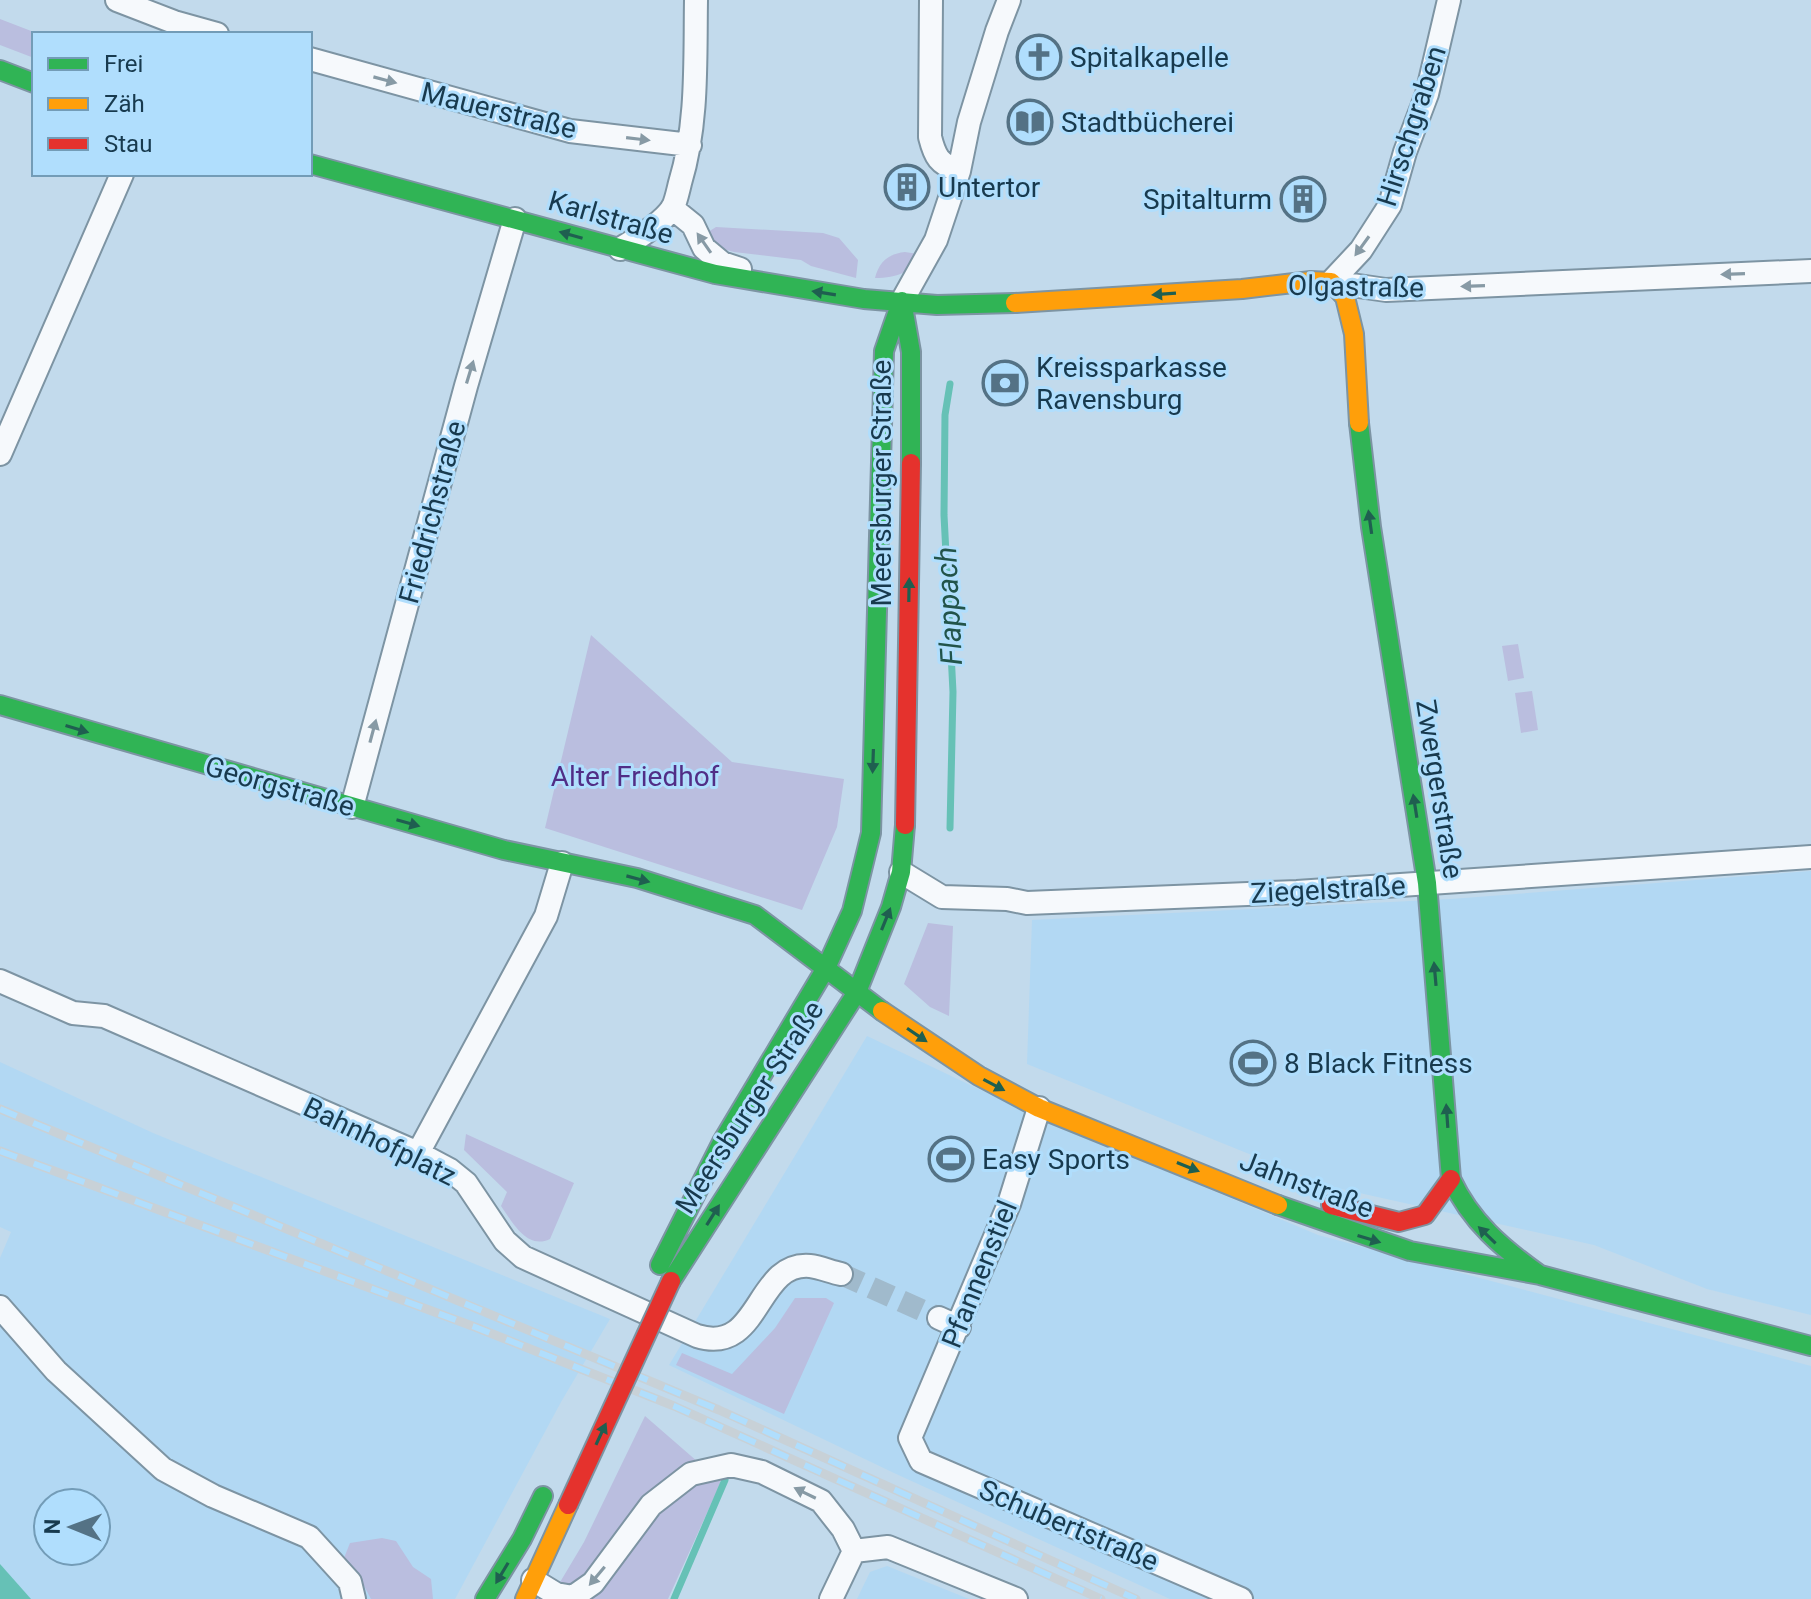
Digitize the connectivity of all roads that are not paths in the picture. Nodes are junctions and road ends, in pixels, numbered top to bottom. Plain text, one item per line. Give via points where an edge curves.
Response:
1 (117, 0) edge
2 (181, 0) edge
3 (696, 0) edge
4 (931, 0) edge
5 (1009, 0) edge
6 (1449, 0) edge
7 (172, 28) edge
8 (202, 32) edge
9 (312, 60) edge
10 (0, 70) edge
11 (32, 82) edge
12 (690, 145) junction
13 (312, 165) edge
14 (959, 171) junction
15 (121, 176) edge
16 (672, 208) junction
17 (515, 219) junction
18 (620, 249) junction
19 (1811, 271) edge
20 (1331, 282) junction
21 (794, 288) junction
22 (902, 301) junction
23 (0, 454) edge
24 (0, 705) edge
25 (352, 807) junction
26 (1811, 857) edge
27 (562, 863) junction
28 (901, 872) junction
29 (1427, 883) junction
30 (826, 968) junction
31 (0, 981) edge
32 (857, 992) junction
33 (1039, 1108) junction
34 (418, 1153) junction
35 (1451, 1179) junction
36 (1252, 1193) junction
37 (841, 1274) tunnel mouth
38 (1540, 1275) junction
39 (664, 1276) junction
40 (0, 1307) edge
41 (1811, 1346) edge
42 (910, 1438) joint
43 (543, 1496) dead end
44 (854, 1551) junction
45 (529, 1589) edge
46 (354, 1599) edge
47 (485, 1599) edge
48 (831, 1599) edge
49 (1016, 1599) edge
50 (1241, 1599) edge

1 - 7 street
2 - 7 street
3 - 12 street
4 - 14 street via 930,137 935,157
5 - 14 street via 969,122
6 -> 20 street, Hirschgraben via 1427,94 1390,205 1361,250
7 - 8 street
9 -> 12 street, Mauerstraße via 570,131
10 - 11 main road
12 - 16 street
13 - 17 main road, Karlstraße
14 - 22 street via 936,240
15 - 23 street
16 - 18 street
21 -> 16 street via 722,263 704,248 693,225
18 -> 17 main road, Karlstraße
25 -> 17 street, Friedrichstraße
18 - 21 main road, Karlstraße
19 -> 20 street, Olgastraße via 1386,290
20 -> 22 main road, Olgastraße via 1040,302
29 -> 20 main road, Zwergerstraße via 1360,446 1354,334 1345,297
22 -> 21 main road, Karlstraße
28 -> 22 main road, Meersburger Straße via 912,373
22 -> 30 main road, Meersburger Straße via 884,351 871,833 852,911
24 -> 25 main road, Georgstraße
25 -> 27 main road, Georgstraße
26 - 29 street, Ziegelstraße
27 -> 30 main road, Georgstraße via 637,878 755,915
27 - 34 street via 546,916
28 - 29 street, Ziegelstraße via 942,897 1027,903
32 -> 28 main road, Meersburger Straße
35 -> 29 main road, Zwergerstraße
30 - 32 main road, Jahnstraße
30 - 39 main road, Meersburger Straße via 722,1142
31 - 34 street, Bahnhofplatz via 73,1013 104,1016
32 -> 33 main road, Jahnstraße via 989,1083
39 -> 32 main road, Meersburger Straße
33 -> 36 main road, Jahnstraße
33 - 42 street, Pfannenstiel via 1009,1204 949,1322
34 - 37 street, Bahnhofplatz via 466,1183 505,1241 523,1257 713,1341 731,1336 744,1323 781,1273 808,1265
35 - 36 main road via 1425,1215 1399,1222 1301,1196
38 -> 35 main road, Zwergerstraße via 1477,1225
36 -> 38 main road, Jahnstraße via 1410,1251
38 - 41 main road, Jahnstraße
45 -> 39 main road, Meersburger Straße, bridge
40 - 46 street via 56,1371 163,1469 309,1537 350,1582
42 - 50 street, Schubertstraße via 921,1461
43 -> 47 main road
44 -> 45 street via 821,1501 762,1472 731,1465 691,1474 651,1505 593,1583 573,1597
44 - 48 street
44 - 49 street via 888,1547

